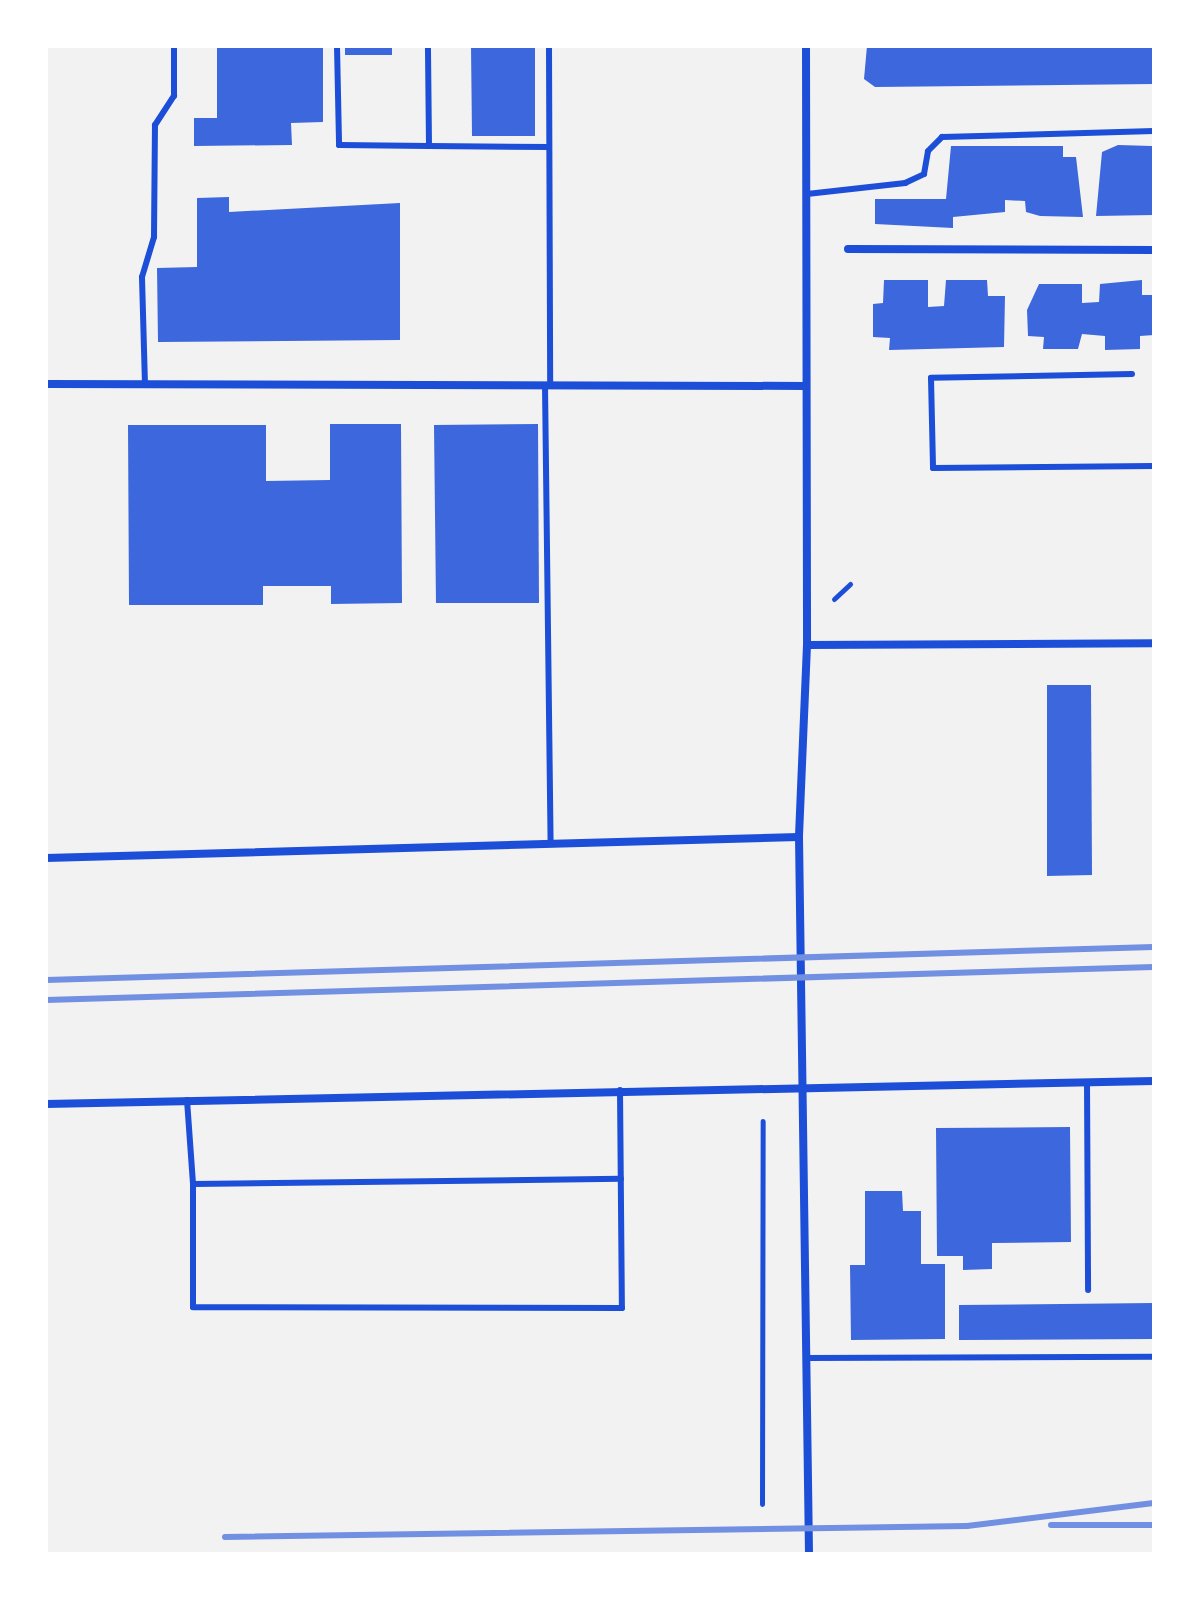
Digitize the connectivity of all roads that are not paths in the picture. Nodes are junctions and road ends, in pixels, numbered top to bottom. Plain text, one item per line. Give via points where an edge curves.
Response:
1 (174, 46) edge
2 (337, 46) edge
3 (428, 46) edge
4 (549, 46) edge
5 (806, 46) edge
6 (1154, 131) edge
7 (429, 146) junction
8 (549, 147) junction
9 (807, 194) junction
10 (848, 249) dead end
11 (1154, 250) edge
12 (1132, 374) dead end
13 (46, 384) edge
14 (145, 385) junction
15 (547, 385) junction
16 (806, 386) junction
17 (1154, 466) edge
18 (1154, 643) edge
19 (807, 645) junction
20 (799, 837) junction
21 (551, 844) junction
22 (46, 858) edge
23 (1154, 1081) edge
24 (1087, 1082) junction
25 (802, 1085) junction
26 (620, 1090) junction
27 (187, 1100) junction
28 (46, 1104) edge
29 (621, 1179) junction
30 (193, 1184) junction
31 (1088, 1290) dead end
32 (1154, 1357) edge
33 (807, 1358) junction
34 (809, 1554) edge

1 - 14 lane via 174,96 155,125 154,237 142,277
2 - 7 lane via 339,145
3 - 7 lane
4 - 8 lane
5 - 9 street
6 - 9 lane via 942,137 928,151 924,174 905,183
7 - 8 lane
8 - 15 lane
9 - 16 street
10 - 11 street
12 - 17 lane via 931,378 933,468
13 - 14 street
14 - 15 street
15 - 16 street
15 - 21 lane
16 - 19 street
18 - 19 street
19 - 20 street
20 - 21 street
20 - 25 street
21 - 22 street
23 - 24 street
24 - 25 street
24 - 31 lane
25 - 26 street
25 - 33 street
26 - 27 street
26 - 29 lane
27 - 28 street
27 - 30 lane
29 - 30 lane
29 - 30 lane via 622,1308 193,1307
32 - 33 lane
33 - 34 street

